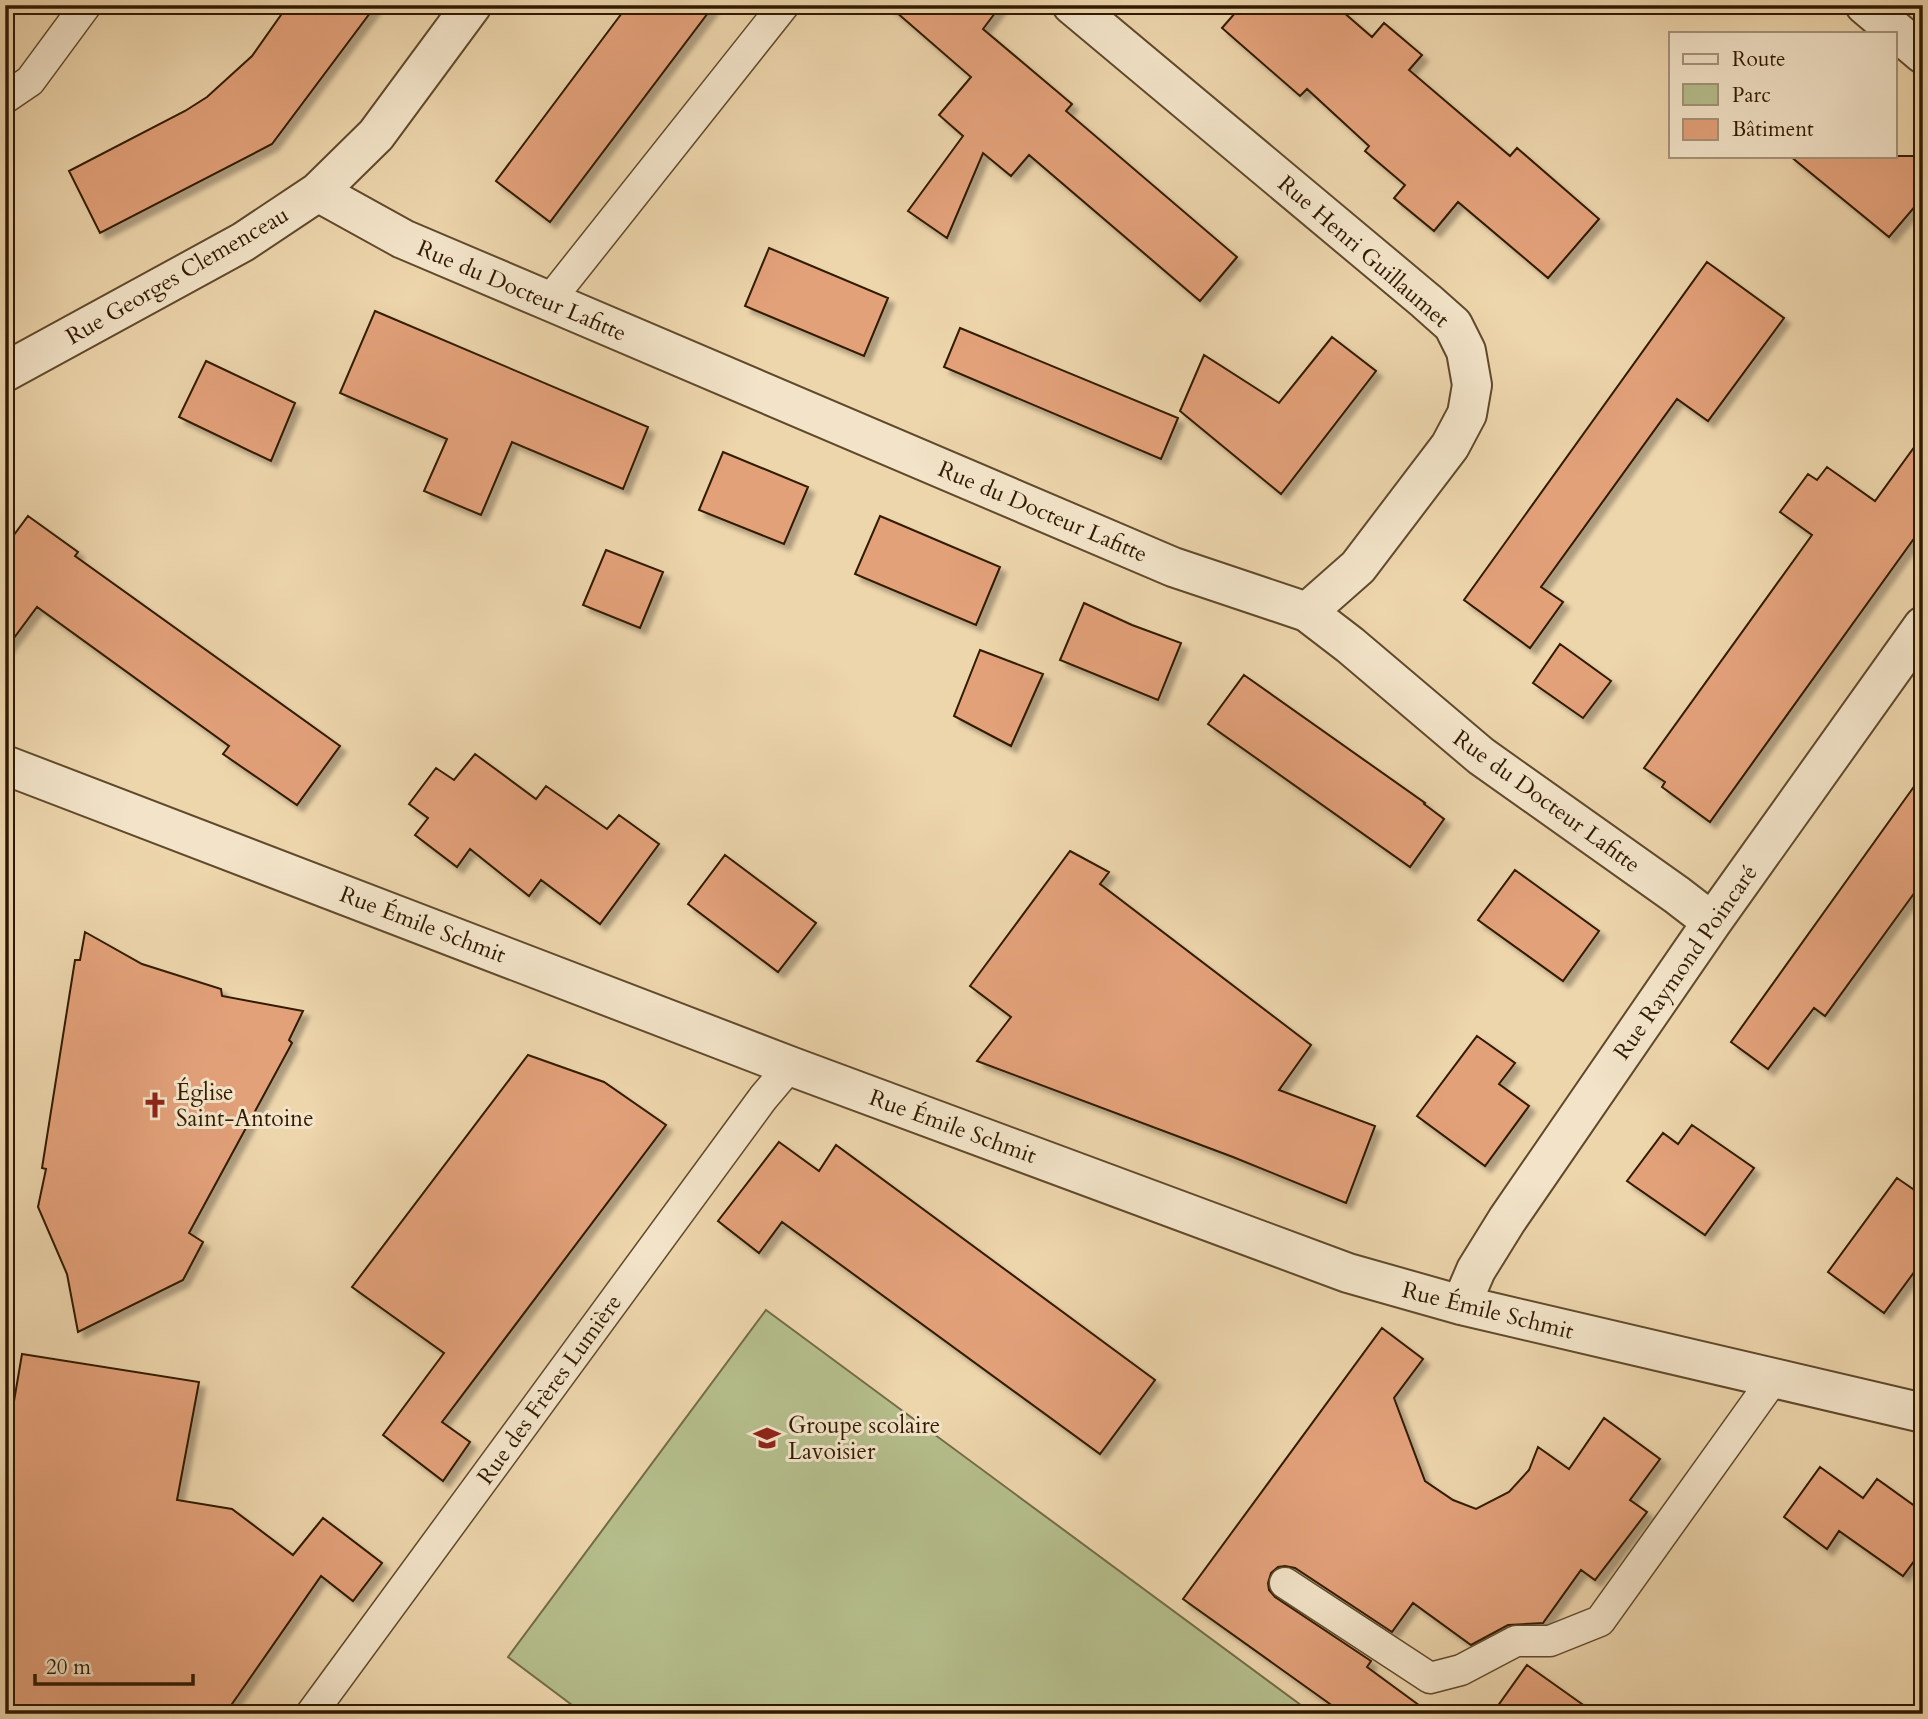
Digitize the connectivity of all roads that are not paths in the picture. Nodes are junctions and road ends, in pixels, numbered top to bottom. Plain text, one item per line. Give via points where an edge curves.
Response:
1 (86, 5) edge
2 (472, 5) edge
3 (783, 5) edge
4 (1866, 5) edge
5 (1082, 8) edge
6 (1923, 54) edge
7 (5, 98) edge
8 (318, 192) junction
9 (549, 301) junction
10 (5, 372) edge
11 (1307, 612) junction
12 (1923, 626) edge
13 (5, 766) edge
14 (1712, 922) junction
15 (790, 1066) junction
16 (1461, 1305) junction
17 (1774, 1378) junction
18 (1923, 1413) edge
19 (1285, 1583) dead end
20 (311, 1714) edge

1 - 7 lane via 30,81
2 - 8 street, Rue Georges Clemenceau via 376,135
3 - 9 lane
4 - 6 street
5 - 11 street, Rue Henri Guillaumet via 1453,325 1466,351 1472,385 1467,414 1450,446 1358,568
8 - 9 street, Rue du Docteur Lafitte via 403,239
8 - 10 street, Rue Georges Clemenceau via 243,242
9 - 11 street, Rue du Docteur Lafitte via 1173,567
11 - 14 street, Rue du Docteur Lafitte via 1481,756
12 - 14 street, Rue Raymond Poincaré
13 - 15 street, Rue Émile Schmit
14 - 16 street, Rue Raymond Poincaré via 1507,1220
15 - 16 street, Rue Émile Schmit via 1348,1273
15 - 20 lane, Rue des Frères Lumière
16 - 17 street, Rue Émile Schmit
17 - 18 street, Rue Émile Schmit
17 - 19 lane via 1600,1621 1550,1642 1516,1641 1461,1670 1430,1678

